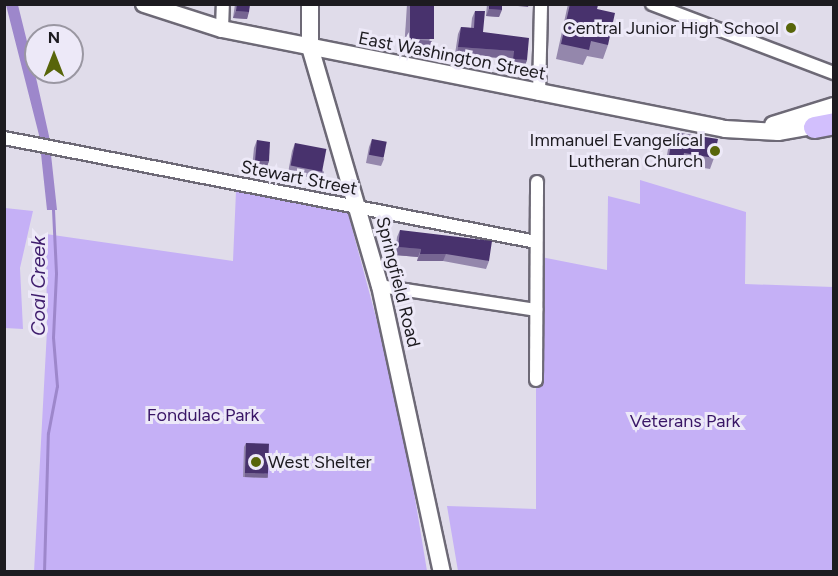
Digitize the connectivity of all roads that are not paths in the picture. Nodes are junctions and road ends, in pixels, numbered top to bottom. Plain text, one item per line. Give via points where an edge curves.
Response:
1 (144, 4) edge
2 (223, 4) edge
3 (310, 4) edge
4 (541, 4) edge
5 (652, 4) edge
6 (222, 29) junction
7 (310, 46) junction
8 (834, 73) edge
9 (539, 94) junction
10 (834, 106) edge
11 (827, 124) edge
12 (755, 131) junction
13 (4, 138) edge
14 (537, 182) dead end
15 (359, 208) junction
16 (536, 242) junction
17 (380, 286) junction
18 (536, 310) junction
19 (536, 380) dead end
20 (442, 572) edge

1 - 6 main road, East Washington Street
2 - 6 street
3 - 7 main road, Springfield Road
4 - 9 street
5 - 8 street
6 - 7 main road, East Washington Street
7 - 9 main road, East Washington Street
7 - 15 main road, Springfield Road
9 - 12 main road, East Washington Street via 725,129
10 - 12 main road, East Washington Street
11 - 12 main road, East Washington Street via 778,132
13 - 15 street, Stewart Street
14 - 16 street
15 - 16 street, Stewart Street
15 - 17 main road, Springfield Road
16 - 18 street
17 - 18 street
17 - 20 main road, Springfield Road
18 - 19 street

